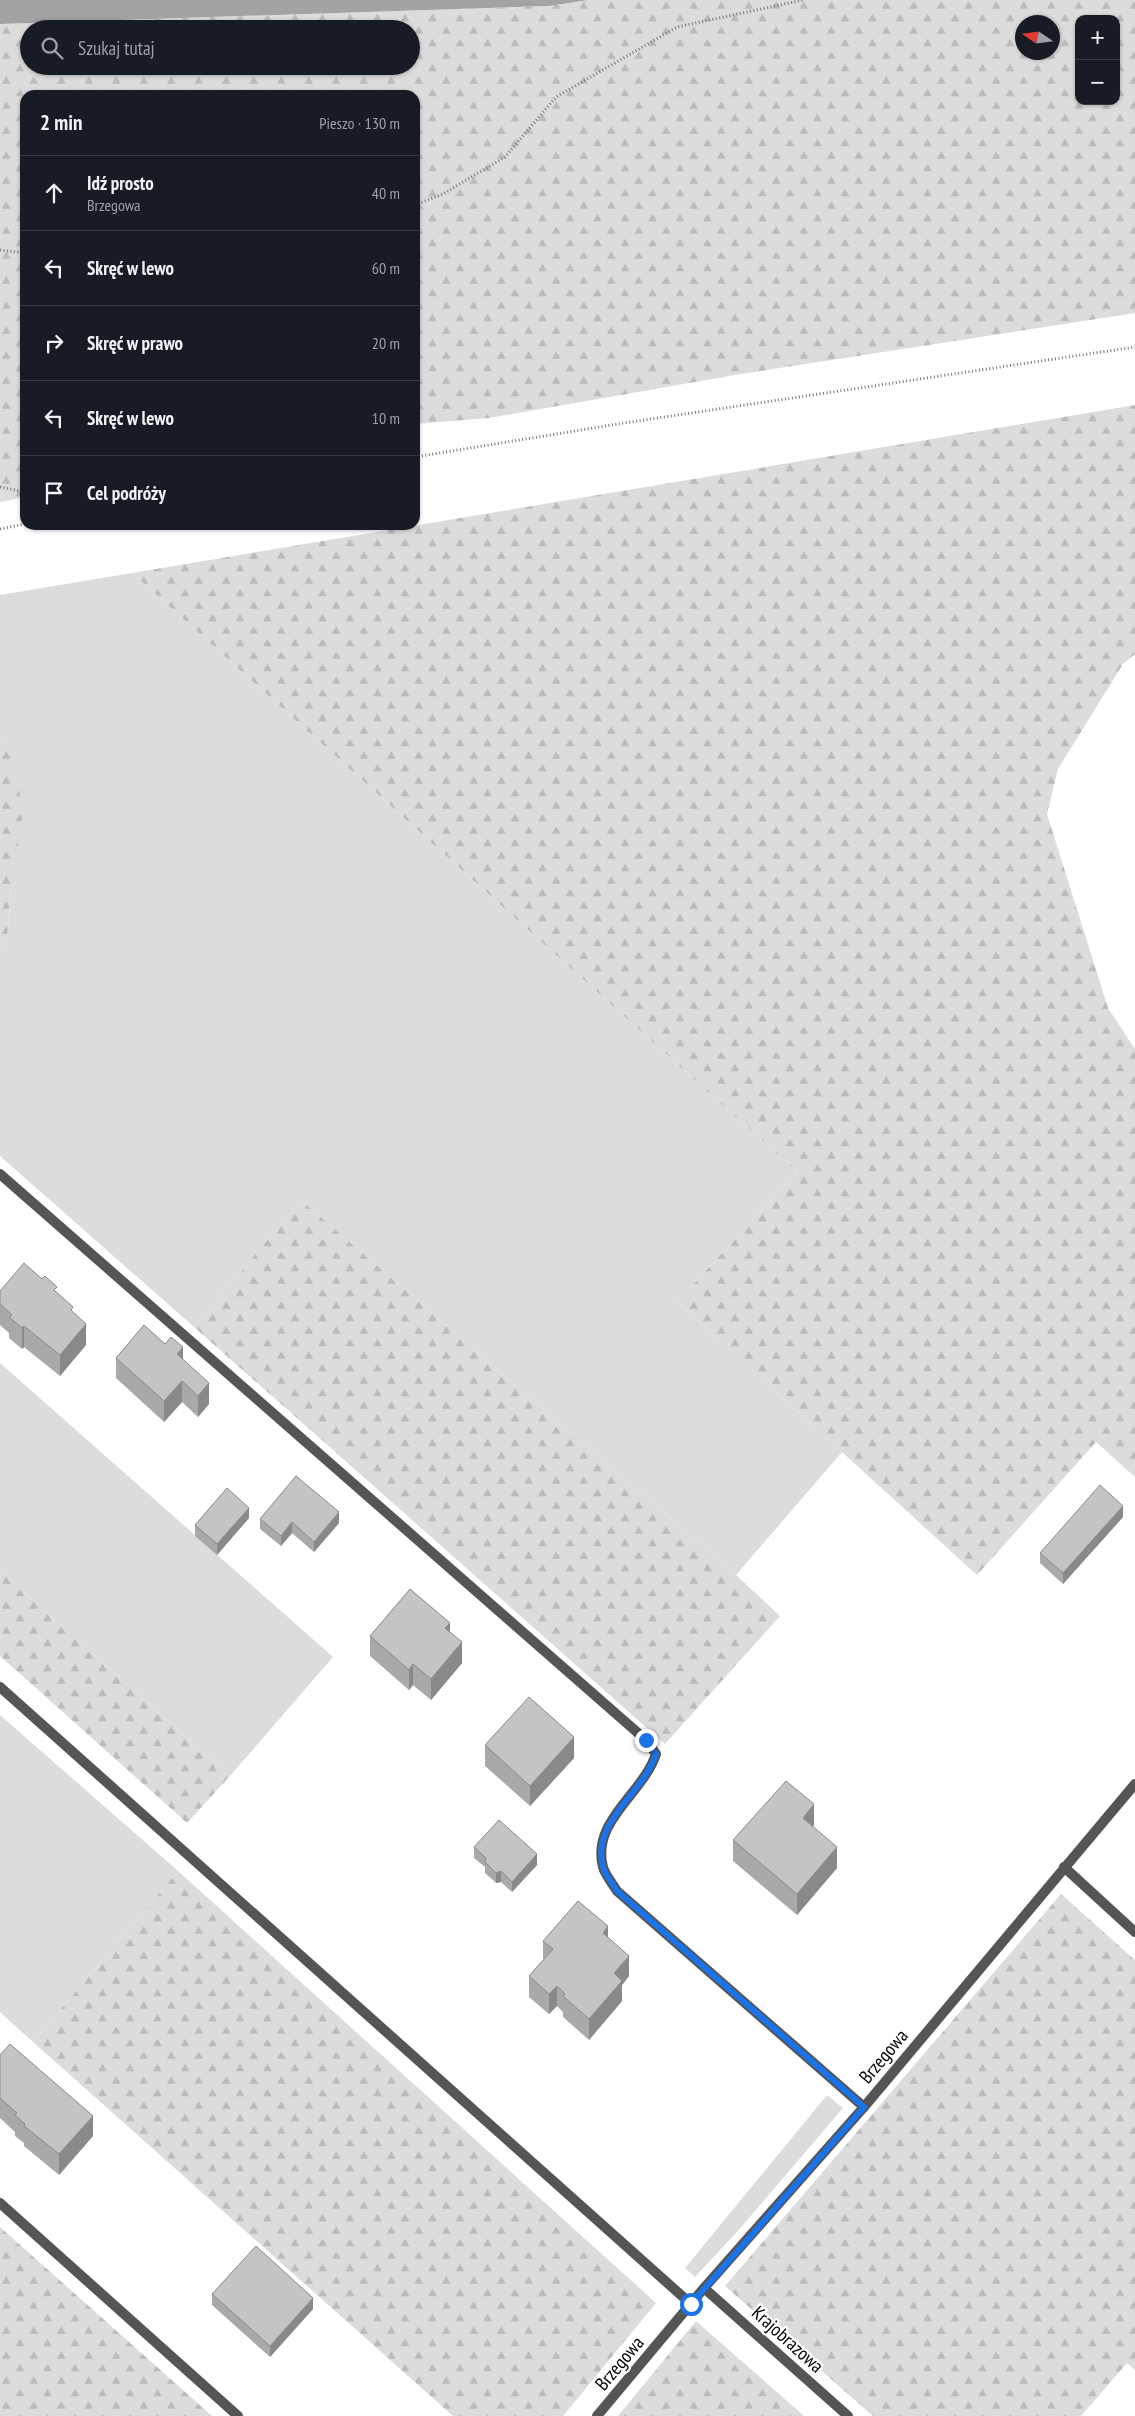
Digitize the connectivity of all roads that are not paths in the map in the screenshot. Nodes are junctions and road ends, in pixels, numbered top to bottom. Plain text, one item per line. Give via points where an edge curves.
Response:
1 (0, 1174) edge
2 (0, 1687) edge
3 (1135, 1784) edge
4 (1064, 1867) junction
5 (1135, 1932) edge
6 (864, 2107) junction
7 (0, 2203) edge
8 (704, 2288) junction
9 (691, 2304) junction
10 (238, 2416) edge
11 (597, 2416) edge
12 (848, 2416) edge

1 - 6 street via 646,1740 656,1754 650,1770 610,1822 601,1846 603,1868 617,1891
2 - 9 street
3 - 4 street, Brzegowa
4 - 5 street
4 - 6 street, Brzegowa
6 - 8 street, Brzegowa
7 - 10 street
8 - 9 street, Brzegowa
8 - 12 street, Krajobrazowa
9 - 11 street, Brzegowa

